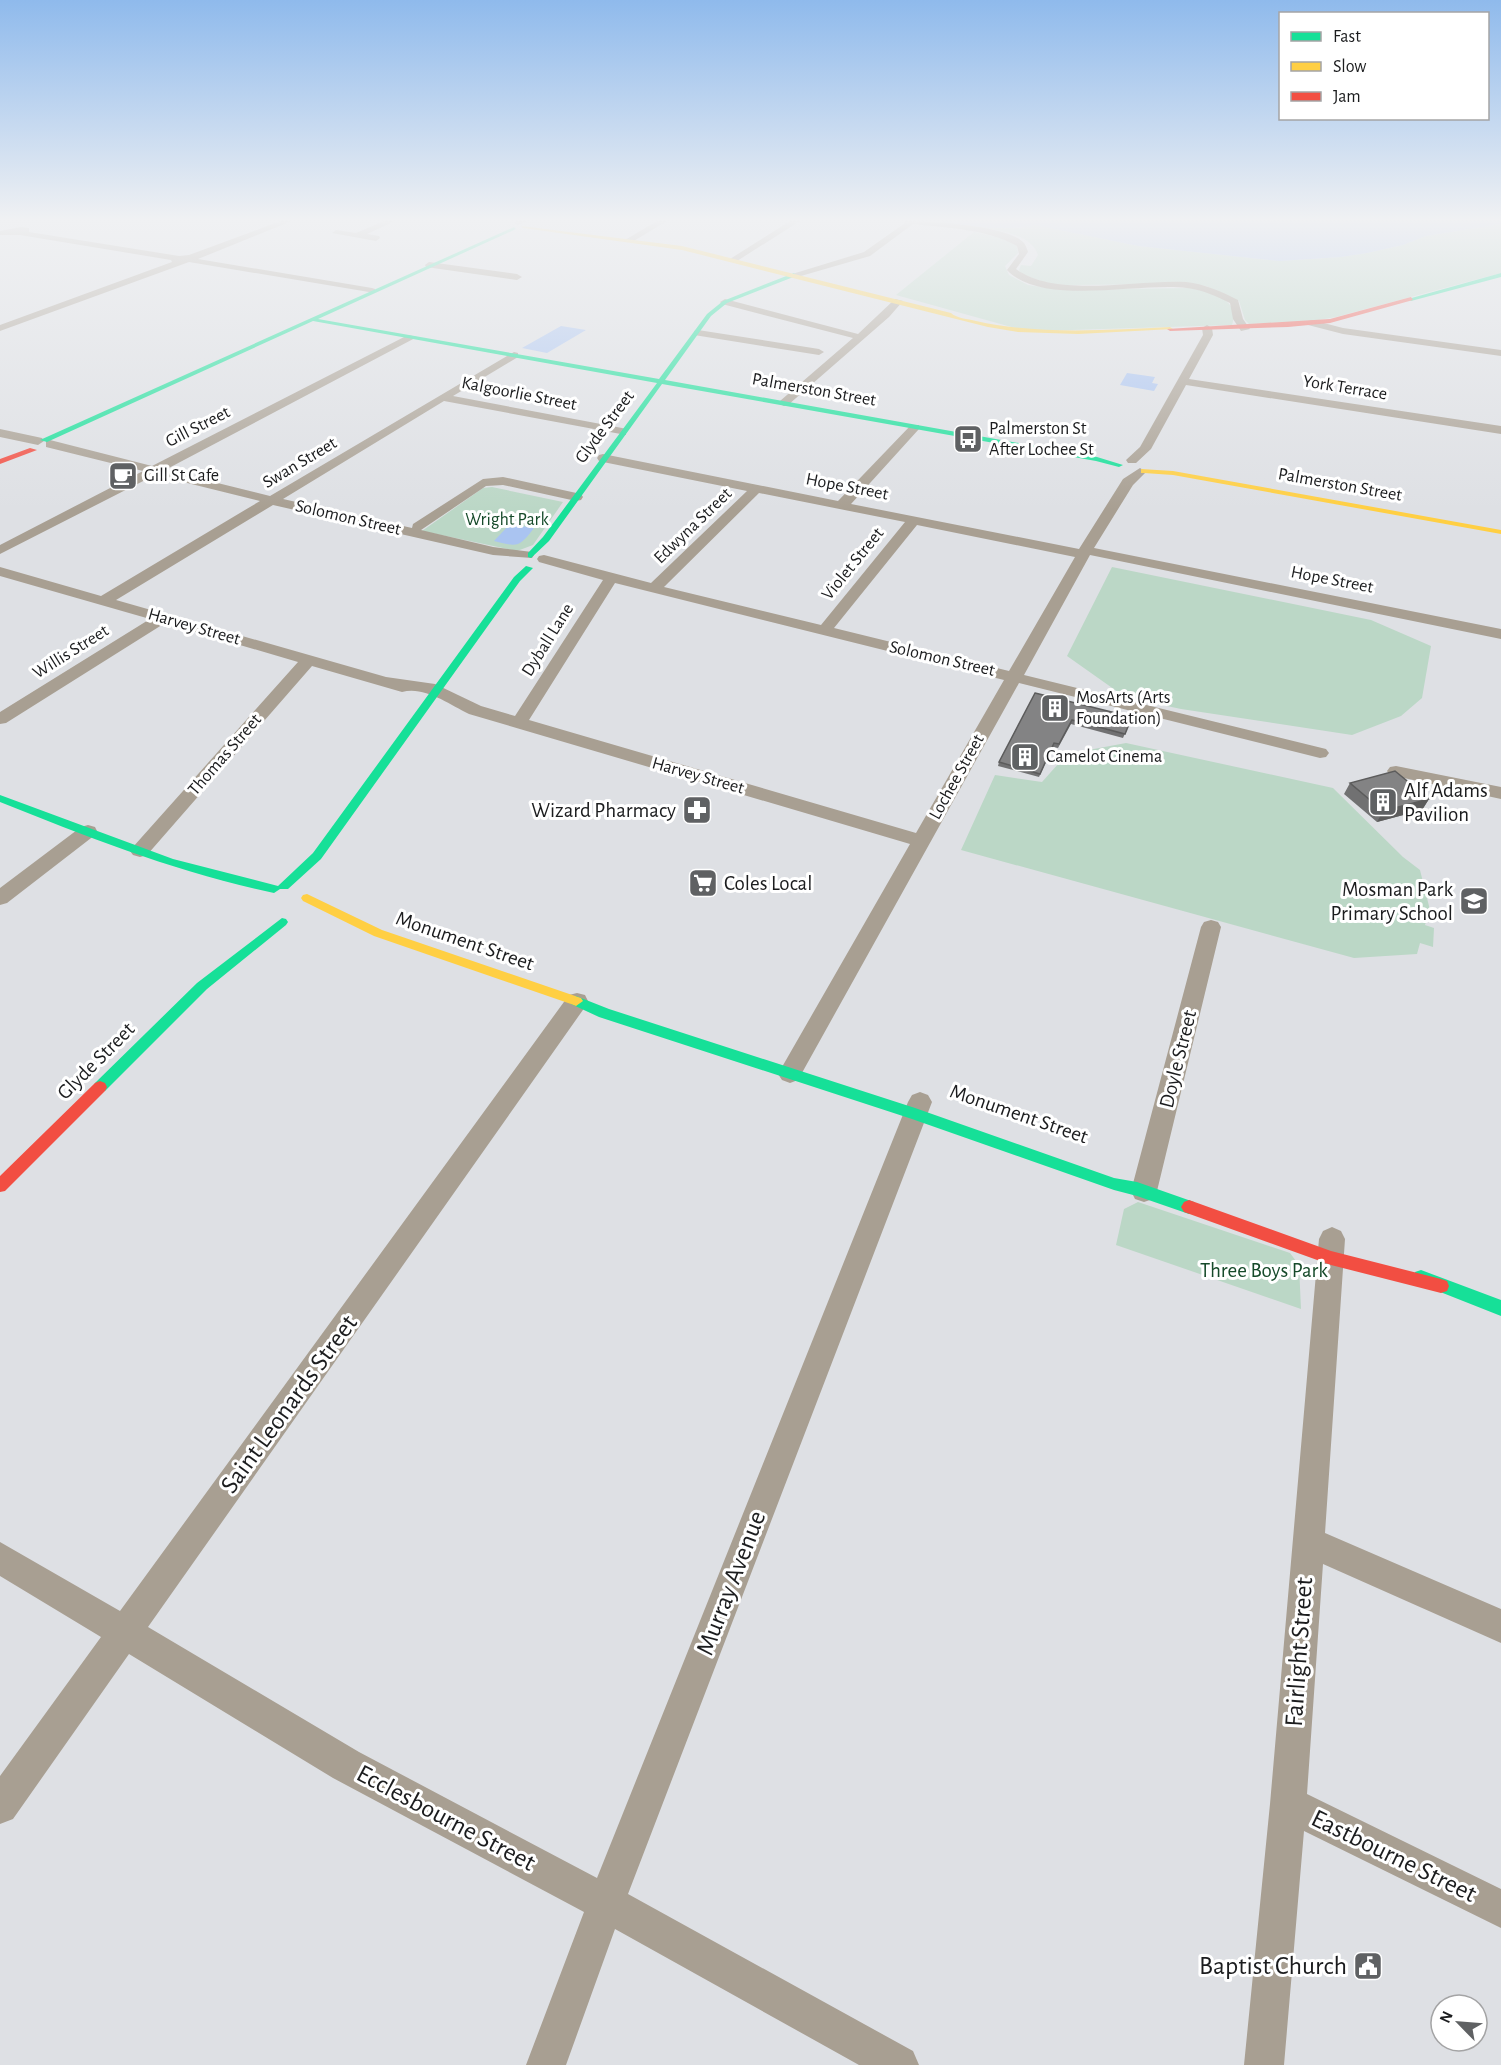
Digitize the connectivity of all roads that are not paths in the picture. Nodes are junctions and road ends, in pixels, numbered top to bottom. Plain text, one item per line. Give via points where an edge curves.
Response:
1 (28, 317) edge
2 (315, 317) edge
3 (708, 317) edge
4 (784, 317) edge
5 (883, 317) edge
6 (964, 317) edge
7 (1243, 317) edge
8 (1346, 317) edge
9 (311, 319) junction
10 (1322, 324) junction
11 (1247, 326) junction
12 (0, 328) edge
13 (1199, 331) junction
14 (698, 333) junction
15 (412, 337) junction
16 (860, 337) junction
17 (819, 352) dead end
18 (1501, 353) edge
19 (514, 355) junction
20 (661, 381) junction
21 (1183, 381) junction
22 (444, 398) junction
23 (784, 403) junction
24 (915, 427) junction
25 (1501, 430) edge
26 (622, 432) junction
27 (0, 433) edge
28 (37, 445) junction
29 (603, 458) junction
30 (0, 462) edge
31 (1135, 466) junction
32 (153, 471) junction
33 (756, 489) junction
34 (576, 497) junction
35 (272, 500) junction
36 (841, 506) junction
37 (914, 520) junction
38 (418, 527) dead end
39 (1501, 532) edge
40 (0, 550) edge
41 (1084, 552) junction
42 (529, 563) junction
43 (2, 573) edge
44 (612, 578) junction
45 (654, 588) junction
46 (103, 601) junction
47 (163, 618) junction
48 (824, 632) junction
49 (1501, 634) edge
50 (309, 659) junction
51 (1013, 676) junction
52 (432, 696) junction
53 (0, 719) edge
54 (519, 723) junction
55 (1320, 753) dead end
56 (1396, 771) edge
57 (1501, 793) edge
58 (0, 798) edge
59 (88, 831) junction
60 (921, 841) junction
61 (140, 851) junction
62 (317, 856) junction
63 (232, 883) junction
64 (279, 887) junction
65 (0, 898) edge
66 (304, 906) junction
67 (282, 922) junction
68 (1211, 927) dead end
69 (223, 968) junction
70 (577, 1001) junction
71 (793, 1069) junction
72 (917, 1108) junction
73 (1041, 1143) dead end
74 (1140, 1181) junction
75 (0, 1186) edge
76 (1191, 1193) dead end
77 (1332, 1244) junction
78 (1365, 1253) dead end
79 (1441, 1286) junction
80 (1501, 1308) edge
81 (1308, 1542) junction
82 (0, 1558) edge
83 (1501, 1626) edge
84 (126, 1631) junction
85 (1288, 1804) junction
86 (0, 1806) edge
87 (606, 1904) junction
88 (1501, 1909) edge
89 (546, 2065) edge
90 (899, 2065) edge
91 (1264, 2065) edge

1 - 12 street
2 - 9 street
3 - 14 street, Glyde Street
4 - 16 street
5 - 16 street
6 - 13 street via 1048,332
7 - 11 street
8 - 10 street
9 - 15 street, Palmerston Street
9 - 28 street
10 - 11 street
10 - 18 street via 1343,331
11 - 13 street
13 - 21 street, Lochee Street
14 - 17 street
14 - 20 street, Glyde Street
15 - 19 street, Palmerston Street
15 - 32 street, Gill Street
16 - 23 street
19 - 20 street, Palmerston Street
19 - 22 street, Swan Street
20 - 23 street, Palmerston Street
20 - 26 street, Glyde Street
21 - 25 street, York Terrace
21 - 31 street, Lochee Street
22 - 26 street, Kalgoorlie Street
22 - 35 street, Swan Street
23 - 24 street, Palmerston Street
24 - 31 street, Palmerston Street
24 - 36 street
26 - 29 street, Glyde Street
27 - 28 street, Solomon Street
28 - 30 street
28 - 32 street, Solomon Street
29 - 33 street, Hope Street
29 - 34 street, Glyde Street
31 - 39 street, Palmerston Street
31 - 41 street, Lochee Street
32 - 35 street, Solomon Street
32 - 40 street, Gill Street
33 - 36 street, Hope Street
33 - 45 street, Edwyna Street
34 - 38 street via 503,482 483,483
34 - 42 street, Glyde Street
35 - 42 street, Solomon Street via 493,551
35 - 46 street, Swan Street
36 - 37 street, Hope Street
37 - 41 street, Hope Street
37 - 48 street, Violet Street
41 - 49 street, Hope Street
41 - 51 street, Lochee Street
42 - 44 street, Solomon Street via 563,566
42 - 52 street, Glyde Street
43 - 46 street, Harvey Street
44 - 45 street, Solomon Street
44 - 54 street, Dyball Lane
45 - 48 street, Solomon Street
46 - 47 street, Harvey Street
47 - 50 street, Harvey Street
47 - 53 street, Willis Street
48 - 51 street, Solomon Street
50 - 52 street, Harvey Street
50 - 61 street, Thomas Street
51 - 55 street, Solomon Street
51 - 60 street, Lochee Street
52 - 54 street, Harvey Street via 448,707 475,710
52 - 62 street, Glyde Street
54 - 60 street, Harvey Street
56 - 57 street
58 - 59 street
59 - 61 street
59 - 65 street
60 - 71 street, Lochee Street
61 - 63 street
62 - 64 street, Glyde Street
62 - 66 street, Glyde Street
63 - 64 street
63 - 64 street, Glyde Street via 253,897
64 - 66 street, Monument Street
66 - 67 street, Glyde Street
66 - 70 street, Monument Street
67 - 69 street, Glyde Street
67 - 69 street, Glyde Street via 255,925
68 - 74 street, Doyle Street
69 - 75 street, Glyde Street
70 - 71 street, Monument Street via 604,1003
70 - 84 street, Saint Leonards Street
71 - 72 street, Monument Street
72 - 73 street, Monument Street
72 - 74 street, Monument Street via 1114,1184
72 - 87 street, Murray Avenue
74 - 76 street, Monument Street
74 - 77 street, Monument Street
77 - 79 street, Monument Street
77 - 81 street, Fairlight Street
78 - 79 street, Monument Street
79 - 80 street, Monument Street
81 - 83 street
81 - 85 street, Fairlight Street
82 - 84 street, Ecclesbourne Street
84 - 86 street, Saint Leonards Street
84 - 87 street, Ecclesbourne Street via 346,1765
85 - 88 street, Eastbourne Street
85 - 91 street, Fairlight Street
87 - 89 street, Murray Avenue
87 - 90 street, Ecclesbourne Street

